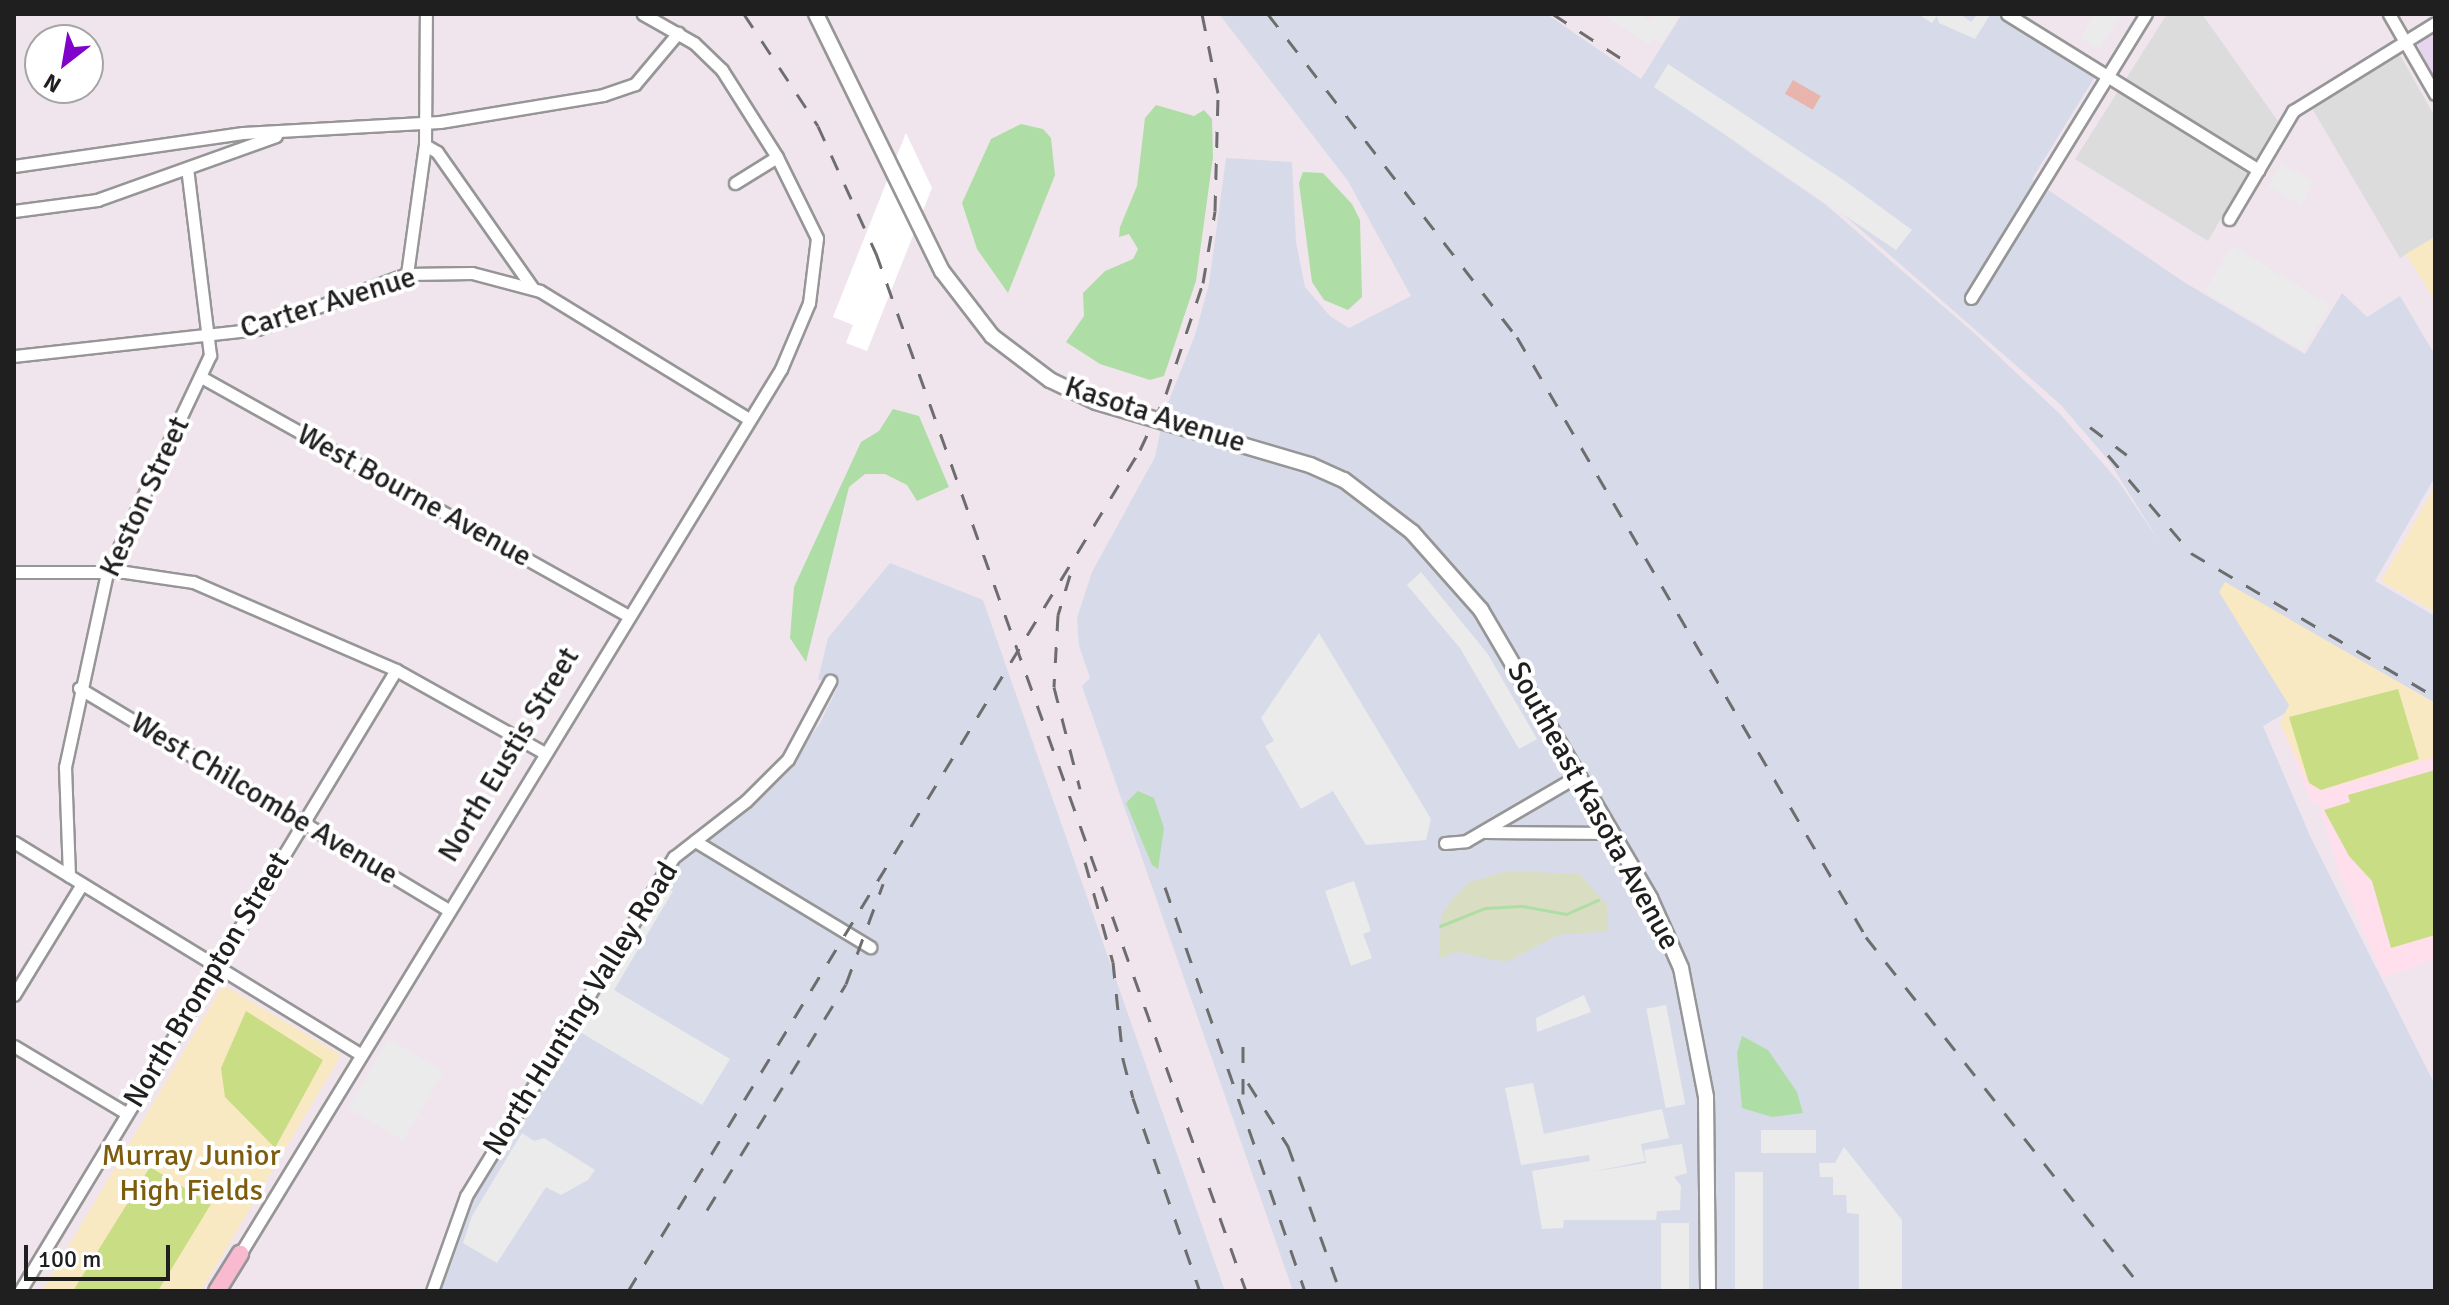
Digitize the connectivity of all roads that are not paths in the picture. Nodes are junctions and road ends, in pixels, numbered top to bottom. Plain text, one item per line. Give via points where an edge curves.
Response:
1 (426, 14) edge
2 (643, 14) edge
3 (816, 14) edge
4 (2007, 14) edge
5 (2146, 14) edge
6 (2389, 14) edge
7 (2435, 23) edge
8 (678, 33) junction
9 (2405, 41) junction
10 (2106, 75) junction
11 (2435, 94) edge
12 (425, 123) junction
13 (284, 132) junction
14 (425, 145) junction
15 (777, 157) junction
16 (14, 166) edge
17 (187, 169) junction
18 (2259, 170) junction
19 (735, 183) dead end
20 (14, 211) edge
21 (2229, 219) dead end
22 (407, 274) junction
23 (533, 288) junction
24 (1971, 298) dead end
25 (210, 337) junction
26 (14, 356) edge
27 (201, 377) junction
28 (749, 419) junction
29 (1386, 509) joint
30 (14, 572) edge
31 (107, 573) junction
32 (626, 615) junction
33 (396, 670) junction
34 (830, 681) dead end
35 (79, 688) junction
36 (543, 752) junction
37 (1579, 775) junction
38 (304, 822) junction
39 (1485, 832) junction
40 (1612, 833) junction
41 (695, 841) junction
42 (14, 842) edge
43 (1445, 843) dead end
44 (69, 876) junction
45 (82, 884) junction
46 (449, 910) junction
47 (870, 947) dead end
48 (217, 965) junction
49 (14, 995) edge
50 (14, 1046) edge
51 (361, 1055) junction
52 (126, 1113) junction
53 (240, 1254) joint
54 (20, 1291) edge
55 (217, 1291) edge
56 (432, 1291) edge
57 (1708, 1291) edge

1 - 12 street
2 - 8 street
3 - 29 street, Kasota Avenue via 958,297 992,336 1050,380 1112,408 1319,469
4 - 10 street
5 - 10 street
6 - 9 street
7 - 9 street
8 - 12 street via 626,89
8 - 15 street via 722,70
9 - 11 street
9 - 18 street via 2293,111
10 - 18 street
10 - 24 street
12 - 13 street
12 - 14 street
13 - 16 street via 243,133
13 - 17 street
14 - 22 street
14 - 23 street via 437,152
15 - 19 street
15 - 28 street, North Eustis Street via 817,238 816,278 801,325
17 - 20 street via 97,200
17 - 25 street, Keston Street
18 - 21 street
22 - 23 street, Carter Avenue via 472,273
22 - 25 street, Carter Avenue via 284,322
23 - 28 street, Carter Avenue
25 - 26 street, Carter Avenue
25 - 27 street, Keston Street
27 - 31 street, Keston Street
27 - 32 street, West Bourne Avenue
28 - 32 street, North Eustis Street
29 - 37 street, Southeast Kasota Avenue via 1433,553 1481,610
30 - 31 street
31 - 33 street via 193,582
31 - 35 street, Keston Street
32 - 36 street, North Eustis Street
33 - 36 street
33 - 38 street, North Brompton Street
34 - 41 street, North Hunting Valley Road via 788,759
35 - 38 street, West Chilcombe Avenue
35 - 44 street, Keston Street via 64,777
36 - 46 street, North Eustis Street
37 - 39 street
37 - 40 street, Southeast Kasota Avenue
38 - 46 street, West Chilcombe Avenue
38 - 48 street, North Brompton Street
39 - 40 street
39 - 43 street
40 - 57 street, Southeast Kasota Avenue via 1650,898 1681,968 1699,1044 1707,1123
41 - 47 street
41 - 56 street, North Hunting Valley Road via 667,868 478,1174 455,1219
42 - 44 street
44 - 45 street
45 - 48 street
45 - 49 street
46 - 51 street, North Eustis Street
48 - 51 street
48 - 52 street, North Brompton Street
50 - 52 street
51 - 53 street, North Eustis Street
52 - 54 street, North Brompton Street
53 - 55 main road, North Eustis Street

